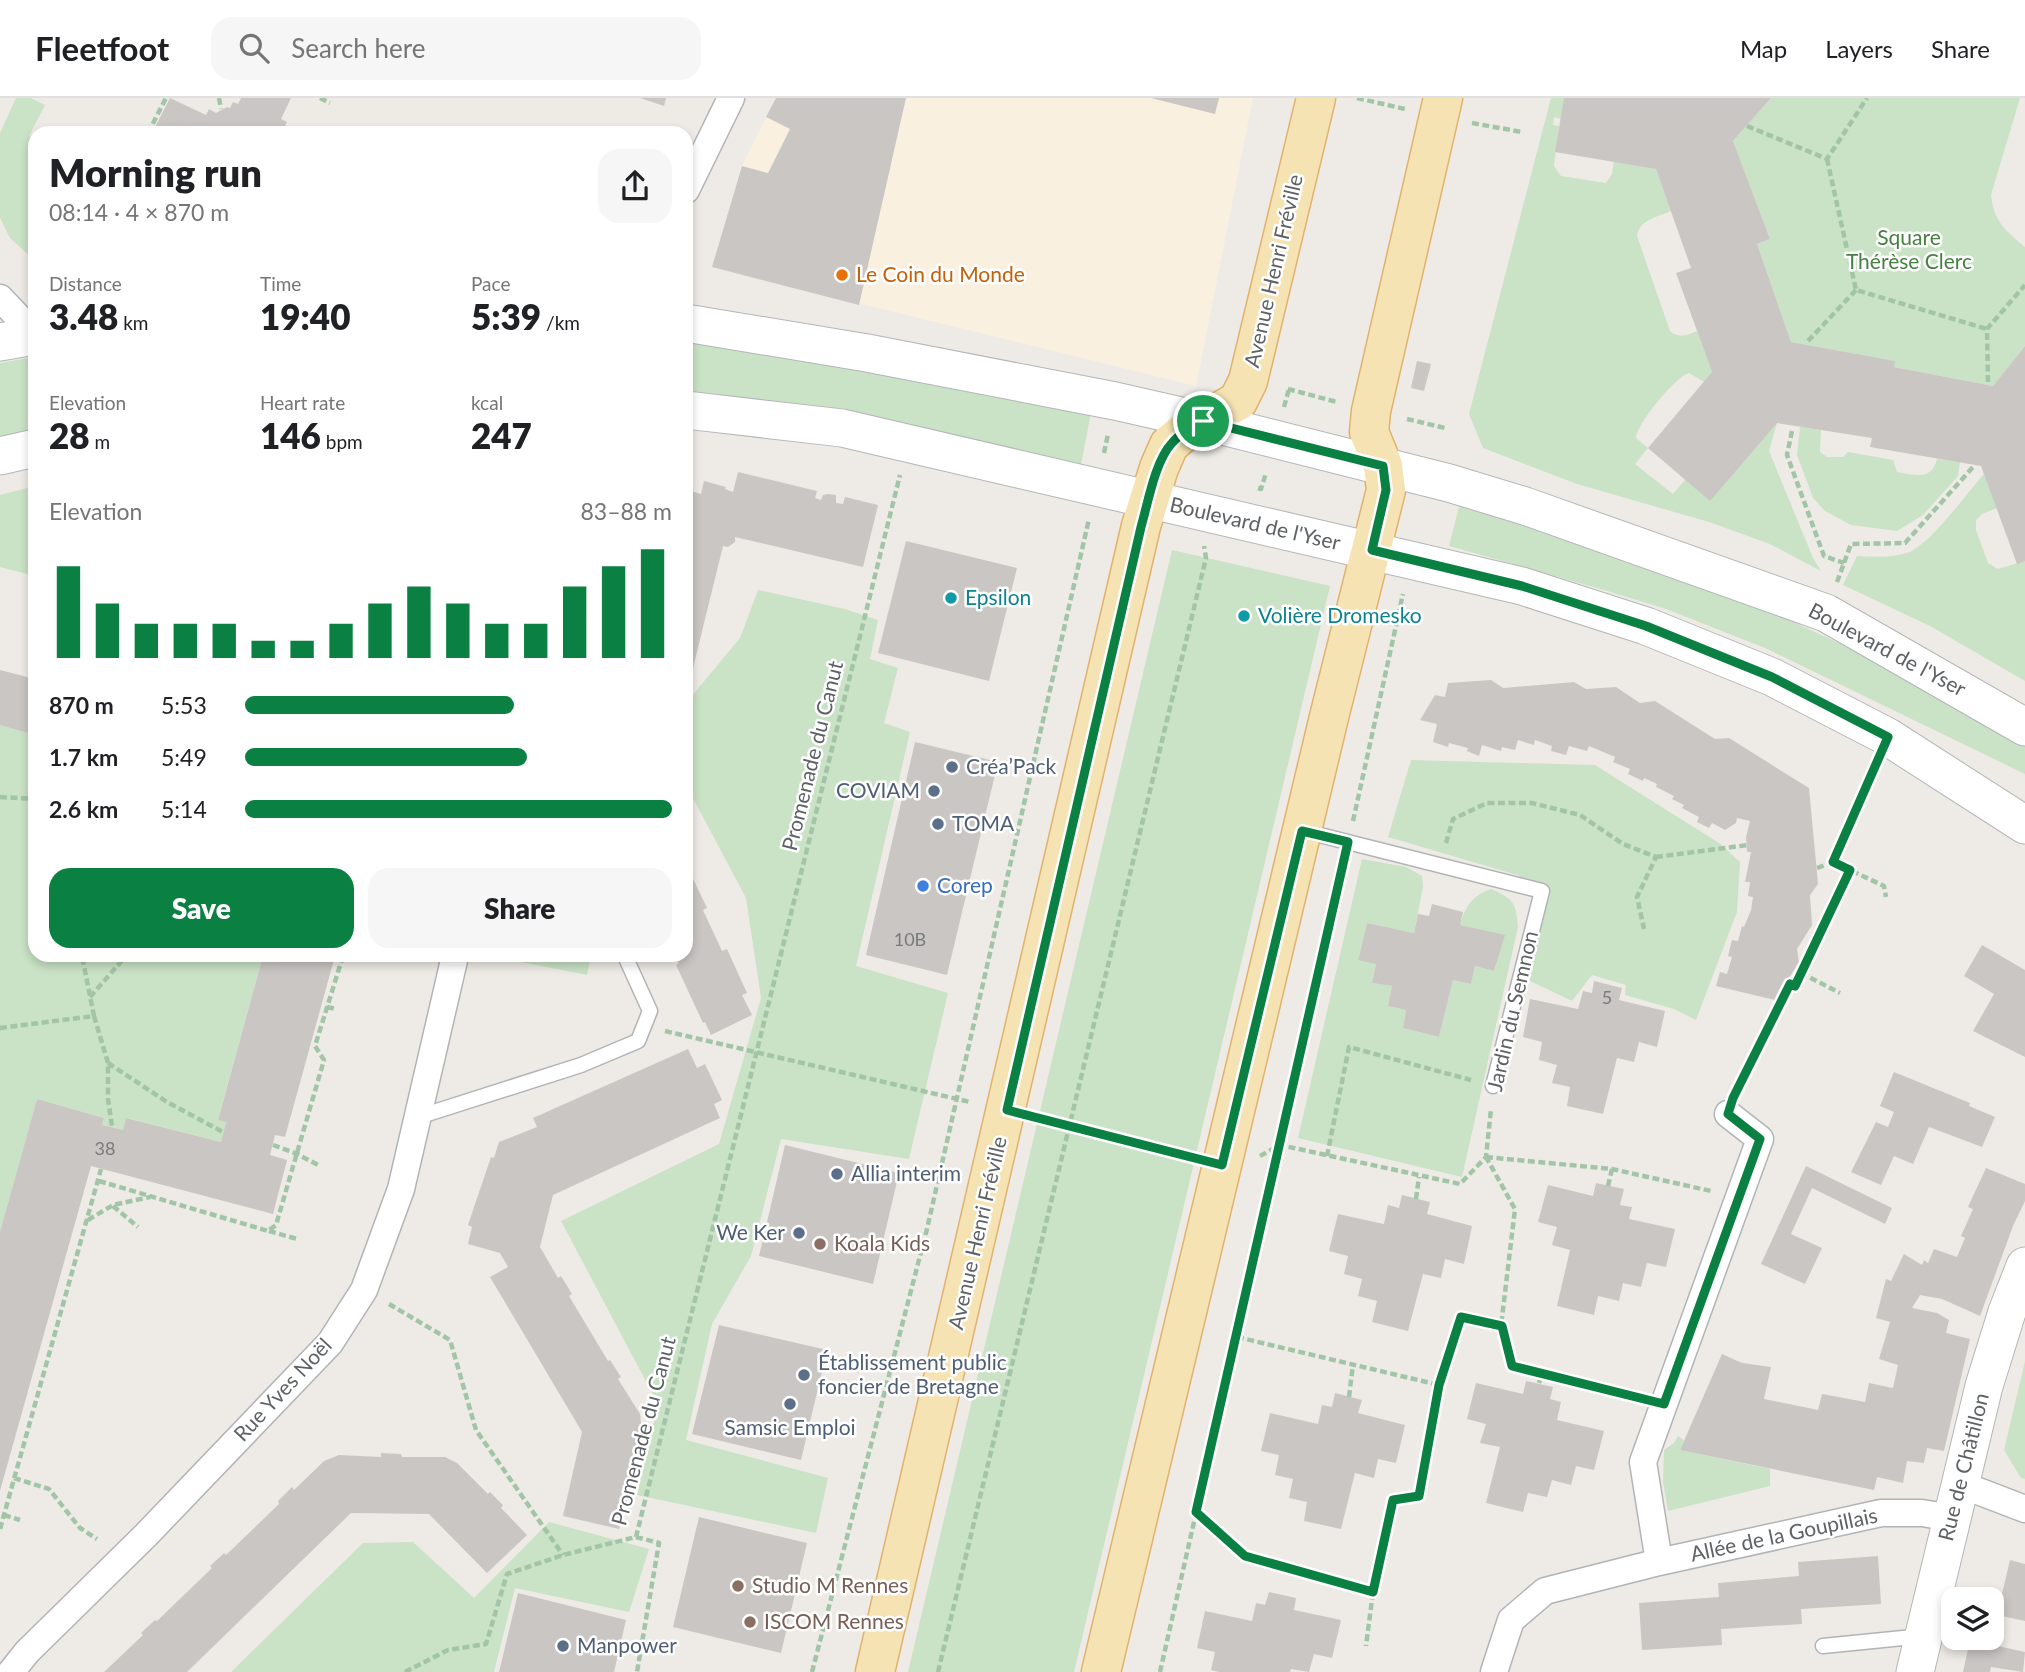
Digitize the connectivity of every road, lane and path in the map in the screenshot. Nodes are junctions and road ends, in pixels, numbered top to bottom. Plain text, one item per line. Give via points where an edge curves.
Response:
1 (166, 98) edge
2 (219, 98) edge
3 (320, 98) edge
4 (731, 98) edge
5 (1315, 98) edge
6 (1357, 98) edge
7 (1867, 98) edge
8 (330, 103) dead end
9 (221, 109) dead end
10 (1440, 110) edge
11 (152, 126) edge
12 (1747, 126) dead end
13 (1522, 132) dead end
14 (1827, 159) junction
15 (693, 176) edge
16 (2025, 285) edge
17 (1856, 290) junction
18 (0, 298) edge
19 (693, 324) edge
20 (28, 325) edge
21 (1987, 329) junction
22 (28, 337) edge
23 (1808, 341) dead end
24 (0, 342) edge
25 (1989, 382) dead end
26 (693, 411) edge
27 (1203, 421) junction
28 (1792, 431) dead end
29 (28, 450) edge
30 (0, 456) edge
31 (1268, 465) dead end
32 (1383, 466) junction
33 (1973, 467) dead end
34 (901, 469) dead end
35 (1097, 487) junction
36 (1249, 487) dead end
37 (1149, 499) junction
38 (1194, 510) junction
39 (1372, 550) junction
40 (1411, 559) junction
41 (1844, 563) junction
42 (1826, 613) junction
43 (2025, 727) edge
44 (1888, 737) junction
45 (0, 797) edge
46 (28, 799) edge
47 (2025, 825) edge
48 (1302, 831) junction
49 (1348, 842) junction
50 (1748, 845) dead end
51 (1656, 857) junction
52 (1833, 862) junction
53 (1440, 864) junction
54 (1817, 869) dead end
55 (1850, 870) junction
56 (1886, 897) dead end
57 (1644, 929) dead end
58 (83, 962) edge
59 (120, 962) edge
60 (341, 962) edge
61 (454, 962) edge
62 (628, 962) edge
63 (1801, 973) junction
64 (1840, 993) dead end
65 (90, 997) junction
66 (327, 1007) junction
67 (336, 1009) dead end
68 (94, 1016) junction
69 (644, 1026) junction
70 (0, 1028) edge
71 (756, 1051) junction
72 (108, 1063) junction
73 (1493, 1086) junction
74 (958, 1100) junction
75 (1007, 1110) junction
76 (1728, 1114) joint
77 (418, 1116) junction
78 (112, 1126) dead end
79 (1069, 1127) junction
80 (223, 1132) dead end
81 (1279, 1145) junction
82 (272, 1146) dead end
83 (297, 1153) junction
84 (1326, 1156) junction
85 (1486, 1157) junction
86 (318, 1165) dead end
87 (1222, 1165) junction
88 (101, 1169) dead end
89 (1612, 1169) junction
90 (1419, 1177) junction
91 (99, 1181) junction
92 (1608, 1185) dead end
93 (151, 1197) junction
94 (1739, 1197) junction
95 (1416, 1199) dead end
96 (113, 1205) junction
97 (88, 1220) junction
98 (138, 1227) dead end
99 (268, 1231) junction
100 (297, 1239) dead end
101 (2025, 1266) edge
102 (364, 1290) junction
103 (1502, 1326) junction
104 (1237, 1337) junction
105 (1353, 1364) junction
106 (1542, 1373) junction
107 (1539, 1383) dead end
108 (1439, 1385) junction
109 (1349, 1397) dead end
110 (1664, 1404) junction
111 (14, 1478) junction
112 (1956, 1502) junction
113 (2025, 1509) edge
114 (1196, 1512) junction
115 (4, 1515) junction
116 (20, 1520) dead end
117 (0, 1529) edge
118 (636, 1537) junction
119 (88, 1548) dead end
120 (563, 1555) junction
121 (1659, 1562) junction
122 (1373, 1592) junction
123 (1923, 1636) junction
124 (1366, 1646) dead end
125 (1823, 1646) dead end
126 (11, 1672) edge
127 (405, 1672) edge
128 (637, 1672) edge
129 (813, 1672) edge
130 (875, 1672) edge
131 (938, 1672) edge
132 (1101, 1672) edge
133 (1160, 1672) edge
134 (1494, 1672) edge
135 (1915, 1672) edge

1 - 11 path
2 - 9 path
3 - 8 path
4 - 15 street
5 - 27 main road, Avenue Henri Fréville via 1248,380 1238,401
6 - 10 path
7 - 14 path
10 - 13 path
10 - 32 main road via 1371,411 1368,432
12 - 14 path
14 - 17 path
16 - 21 path
17 - 21 path
17 - 23 path
18 - 20 street
19 - 27 main road, Boulevard de l'Yser via 880,355
21 - 25 path
22 - 24 main road
26 - 35 main road, Boulevard de l'Yser via 842,428
27 - 32 main road, Boulevard de l'Yser
27 - 37 main road, Avenue Henri Fréville via 1169,445
28 - 41 path via 1787,455 1824,556
29 - 30 main road
31 - 36 path via 1261,489
32 - 39 main road via 1386,490
32 - 42 main road, Boulevard de l'Yser via 1525,506
33 - 41 path via 1905,543 1852,544
34 - 71 path, Promenade du Canut
35 - 37 main road, Boulevard de l'Yser
35 - 74 path
37 - 38 main road, Boulevard de l'Yser
37 - 75 main road, Avenue Henri Fréville
38 - 39 main road, Boulevard de l'Yser
38 - 79 path via 1189,528 1203,542 1206,558
39 - 40 main road, Boulevard de l'Yser
39 - 48 main road
40 - 44 main road, Boulevard de l'Yser via 1522,586 1646,626 1772,677
40 - 49 path
41 - 42 path
42 - 43 main road, Boulevard de l'Yser
44 - 47 main road, Boulevard de l'Yser
44 - 52 path
45 - 46 path
48 - 49 lane, Jardin du Semnon
48 - 87 main road
49 - 53 lane, Jardin du Semnon
49 - 81 path
50 - 51 path
51 - 53 path via 1623,844 1580,815 1532,803 1487,803 1453,819
51 - 57 path via 1637,897
52 - 54 path
52 - 55 path
53 - 73 lane, Jardin du Semnon via 1542,891
55 - 56 path via 1884,886
55 - 63 path
58 - 65 path
59 - 65 path
60 - 66 path
61 - 77 street, Rue Yves Noël
62 - 69 lane via 650,1011
63 - 64 path
63 - 76 path via 1795,986 1788,983
65 - 68 path
66 - 67 path
66 - 83 path via 315,1046 324,1060 319,1088
68 - 70 path
68 - 72 path
69 - 71 path
69 - 77 lane via 638,1041 582,1065
71 - 74 path
71 - 118 path, Promenade du Canut
72 - 78 path
72 - 80 path
73 - 84 path via 1349,1047
73 - 85 path, Jardin du Semnon
74 - 75 path
74 - 129 path
75 - 79 path
75 - 130 main road, Avenue Henri Fréville
76 - 94 street via 1760,1139
77 - 102 street, Rue Yves Noël via 401,1189
79 - 87 path
79 - 131 path
81 - 84 path
81 - 104 path
82 - 83 path
83 - 86 path
83 - 99 path via 276,1225
84 - 90 path
85 - 89 path
85 - 90 path via 1460,1184
85 - 103 path via 1515,1209
87 - 132 main road
88 - 91 path
89 - 92 path
89 - 94 path
90 - 95 path
91 - 93 path
91 - 97 path
93 - 96 path
93 - 99 path
94 - 110 street
96 - 97 path
96 - 98 path
97 - 111 path
99 - 100 path
101 - 112 main road, Rue de Châtillon via 1984,1386
102 - 120 path via 450,1340 476,1430
102 - 126 street, Rue Yves Noël via 330,1343
103 - 106 path via 1512,1366
103 - 108 path via 1461,1317
104 - 105 path
104 - 114 path
105 - 108 path
105 - 109 path
106 - 107 path
106 - 110 path
108 - 122 path via 1419,1496 1393,1500
110 - 121 street via 1643,1462
111 - 115 path
111 - 119 path via 49,1489 80,1528 98,1538
112 - 113 street, Allée de la Goupillais via 1978,1491
112 - 121 street, Allée de la Goupillais via 1922,1513 1881,1514
112 - 123 main road, Rue de Châtillon
114 - 122 path via 1245,1556
114 - 133 path
115 - 116 path
115 - 117 path
118 - 120 path, Promenade du Canut
118 - 128 path via 659,1543
120 - 127 path, Promenade du Canut via 507,1574 486,1644 448,1650
121 - 134 street, Allée de la Goupillais via 1545,1591 1511,1620
122 - 124 path
123 - 125 lane
123 - 135 main road, Rue de Châtillon

